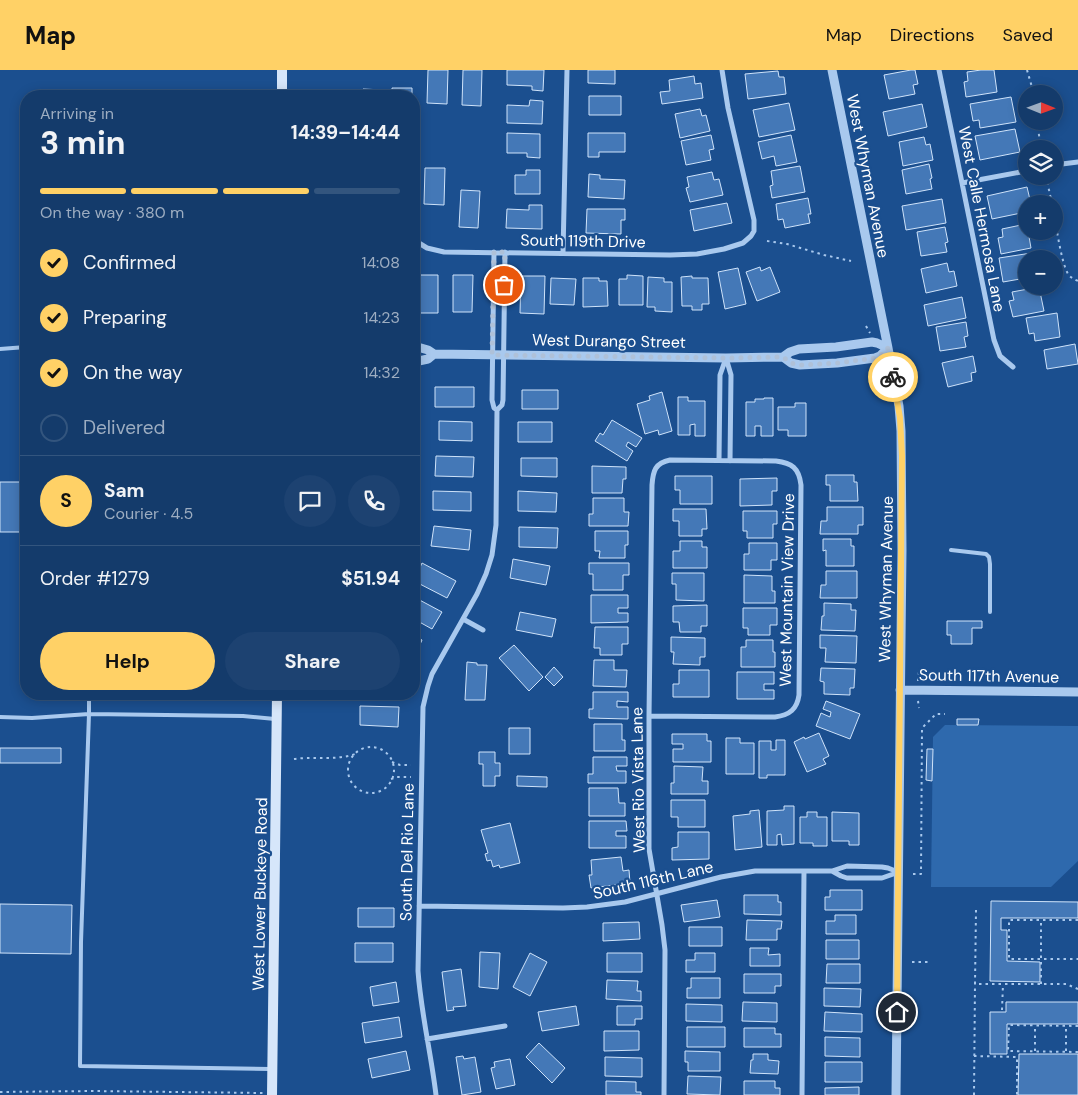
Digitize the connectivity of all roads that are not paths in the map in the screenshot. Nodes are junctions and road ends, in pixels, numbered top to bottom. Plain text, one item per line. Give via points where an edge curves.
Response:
1 (282, 70) edge
2 (567, 70) edge
3 (722, 70) edge
4 (832, 70) edge
5 (939, 70) edge
6 (282, 90) edge
7 (1078, 162) edge
8 (1063, 164) edge
9 (1018, 172) edge
10 (962, 183) junction
11 (420, 244) edge
12 (494, 252) junction
13 (505, 252) junction
14 (563, 253) junction
15 (20, 348) edge
16 (420, 348) edge
17 (888, 348) junction
18 (0, 349) edge
19 (434, 354) junction
20 (492, 355) junction
21 (503, 355) junction
22 (783, 357) junction
23 (726, 358) junction
24 (420, 361) edge
25 (1013, 367) dead end
26 (497, 410) junction
27 (719, 460) junction
28 (730, 461) junction
29 (951, 550) dead end
30 (990, 612) dead end
31 (463, 618) junction
32 (484, 630) dead end
33 (900, 690) junction
34 (1078, 692) edge
35 (89, 700) edge
36 (277, 700) edge
37 (89, 714) junction
38 (649, 716) junction
39 (0, 717) edge
40 (277, 719) junction
41 (804, 871) junction
42 (832, 871) junction
43 (899, 872) junction
44 (657, 894) junction
45 (419, 906) junction
46 (505, 1026) dead end
47 (427, 1039) junction
48 (272, 1069) junction
49 (272, 1094) edge
50 (436, 1095) edge
51 (664, 1095) edge
52 (802, 1095) edge
53 (896, 1095) edge

1 - 6 main road
2 - 14 street
3 - 14 street, South 119th Drive via 754,220 751,236 738,245 698,254
4 - 17 street, West Whyman Avenue
5 - 10 street, West Calle Hermosa Lane
7 - 8 street
9 - 10 street
10 - 25 street, West Calle Hermosa Lane via 994,340 1000,356
11 - 12 street, South 119th Drive via 435,251
12 - 13 street, South 119th Drive
12 - 20 street
13 - 14 street, South 119th Drive
13 - 21 street
15 - 18 lane
16 - 19 street, West Durango Street
17 - 22 street, West Durango Street via 872,342 799,349
17 - 22 street, West Durango Street via 875,358 837,363 800,365
17 - 33 street, West Whyman Avenue via 900,412 902,444
19 - 20 street, West Durango Street
19 - 24 street, West Durango Street
20 - 21 street, West Durango Street
20 - 26 street via 492,400
21 - 23 street, West Durango Street
21 - 26 street via 503,400
22 - 23 street, West Durango Street
23 - 27 street via 720,375
23 - 28 street via 732,375
26 - 31 street, South Del Rio Lane via 494,545 486,574
27 - 28 street
27 - 38 street, West Rio Vista Lane via 670,460 658,465 654,471
28 - 38 street, West Mountain View Drive via 776,461 789,464 798,472 798,701 787,715 775,717
29 - 30 lane via 989,557
31 - 32 street
31 - 45 street, South Del Rio Lane via 432,674 424,702
33 - 34 street, South 117th Avenue
33 - 43 street, West Whyman Avenue
35 - 37 lane
36 - 40 main road, West Lower Buckeye Road
37 - 39 lane
37 - 40 lane
37 - 48 lane via 80,1066
38 - 44 street, West Rio Vista Lane via 648,837
40 - 48 main road, West Lower Buckeye Road
41 - 42 street, South 116th Lane
41 - 44 street, South 116th Lane via 744,873
41 - 52 street
42 - 43 street, South 116th Lane via 847,866 882,867
42 - 43 street, South 116th Lane via 847,878 882,878
43 - 53 street, West Whyman Avenue
44 - 45 street, South 116th Lane via 587,907
44 - 51 street, West Rio Vista Lane via 665,950
45 - 47 street, South Del Rio Lane via 419,987
46 - 47 street
47 - 50 street, South Del Rio Lane
48 - 49 main road, West Lower Buckeye Road

